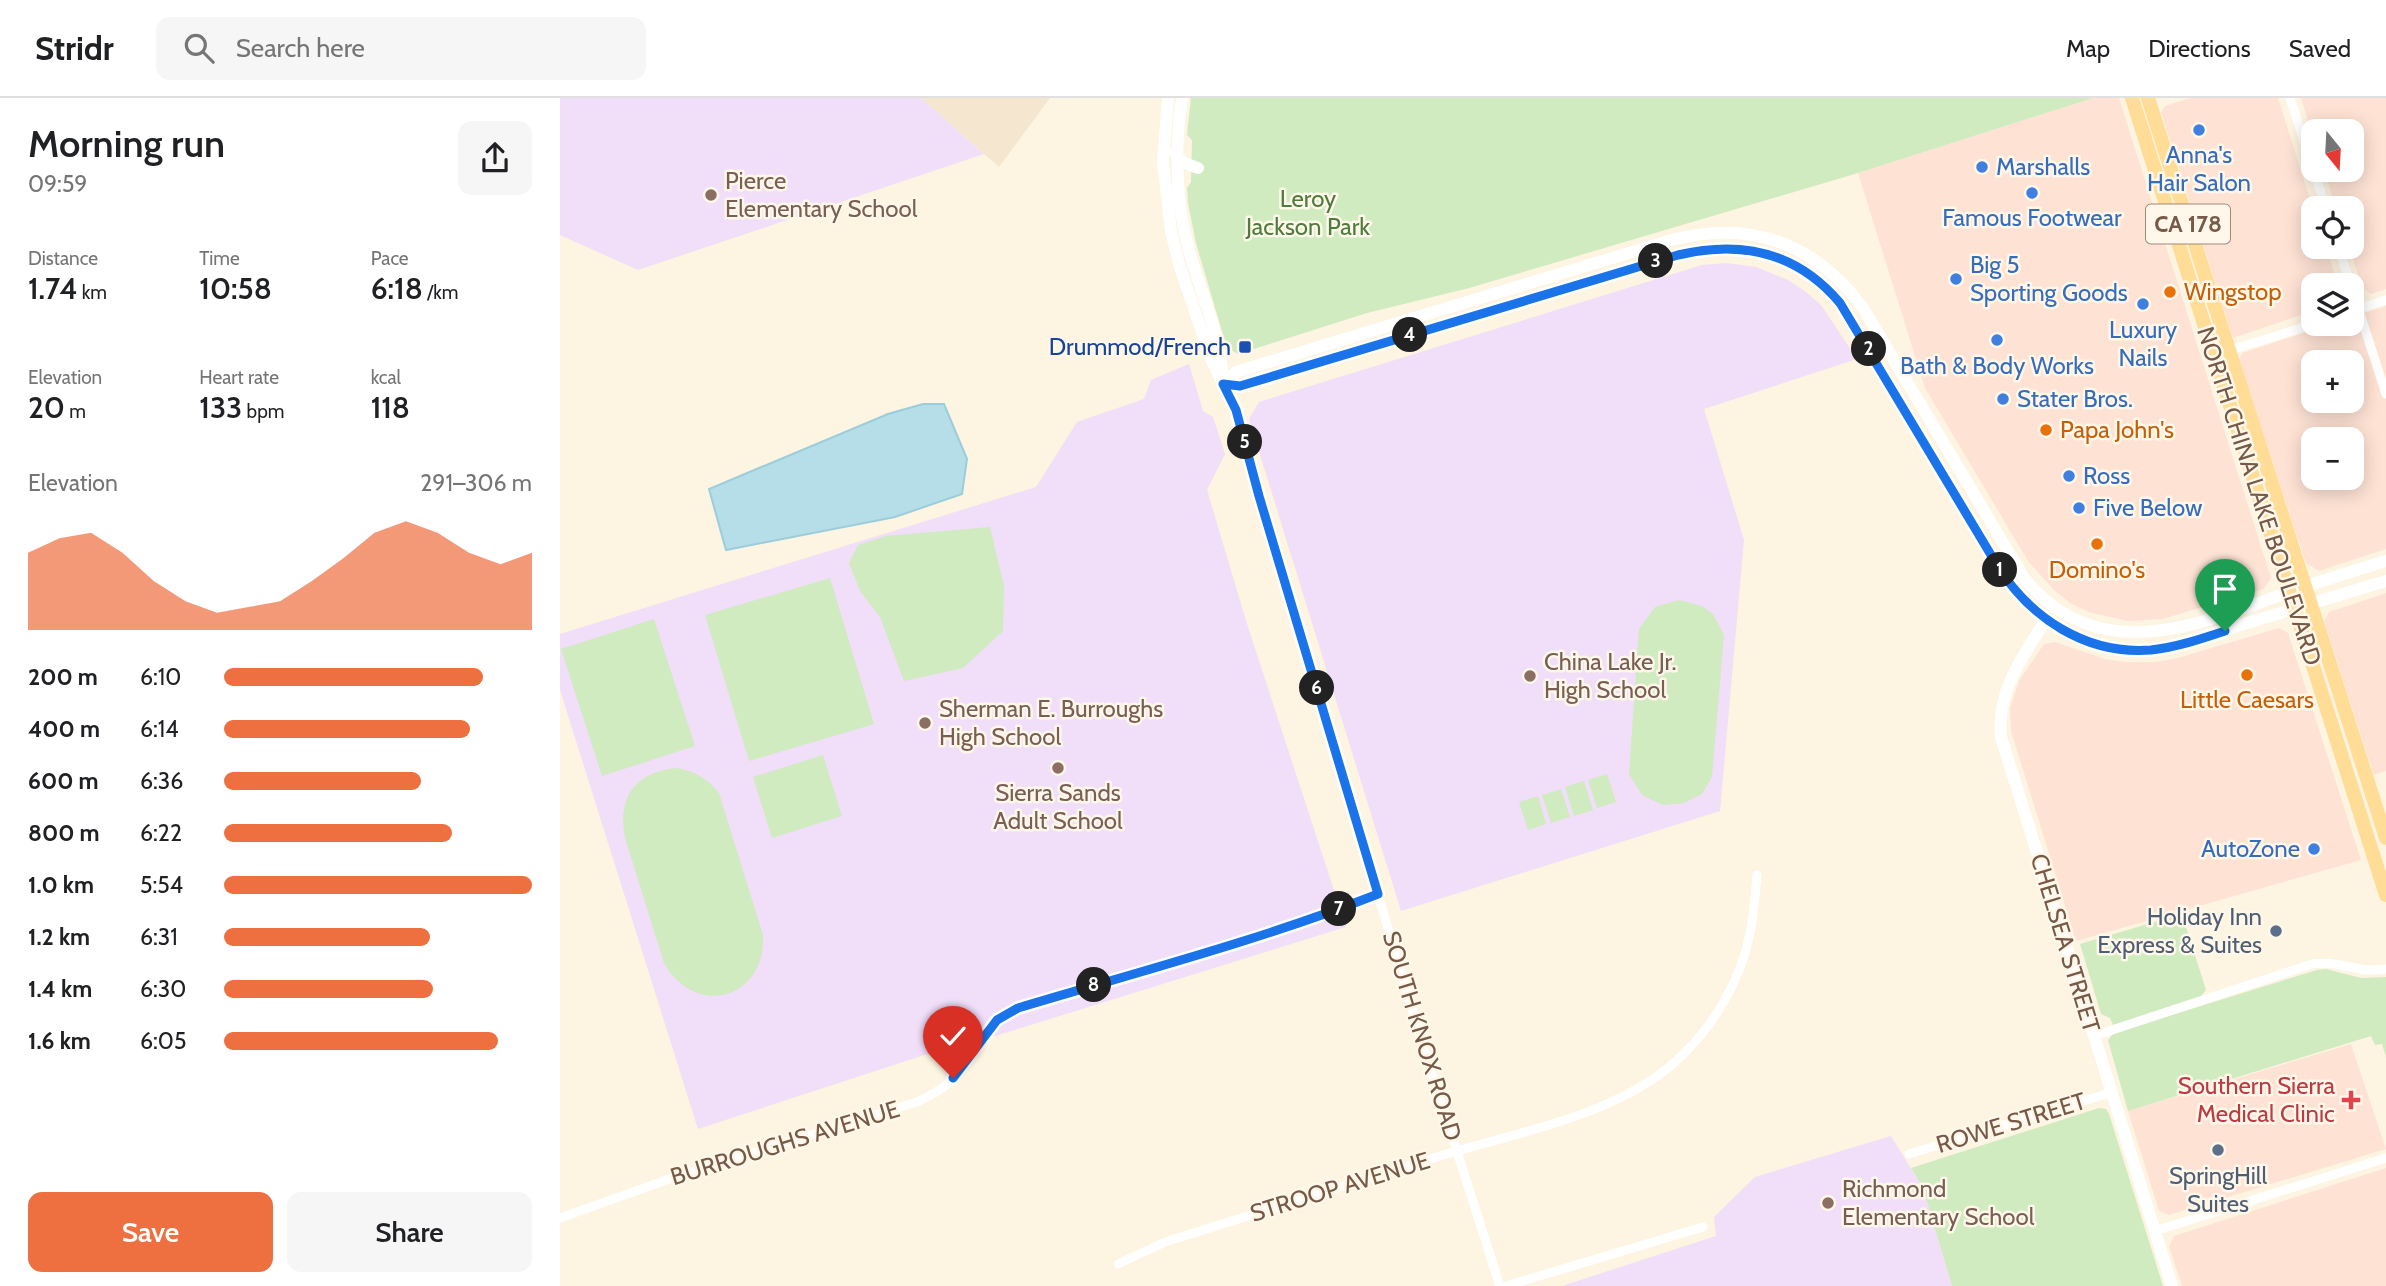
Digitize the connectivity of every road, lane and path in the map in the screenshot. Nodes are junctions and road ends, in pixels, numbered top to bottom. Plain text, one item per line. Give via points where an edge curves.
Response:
1 (1168, 98) edge
2 (1175, 98) edge
3 (1182, 98) edge
4 (2290, 98) edge
5 (2151, 99) edge
6 (2133, 102) edge
7 (1178, 157) junction
8 (1198, 168) dead end
9 (2322, 196) edge
10 (2386, 300) edge
11 (2364, 307) edge
12 (2301, 328) edge
13 (2364, 334) edge
14 (2228, 351) junction
15 (1223, 384) junction
16 (2386, 394) edge
17 (2386, 561) edge
18 (2386, 581) edge
19 (2304, 587) junction
20 (2288, 593) junction
21 (2310, 605) junction
22 (2055, 607) junction
23 (2294, 610) junction
24 (2046, 620) junction
25 (2386, 838) edge
26 (1757, 875) dead end
27 (1378, 894) junction
28 (2386, 894) edge
29 (2386, 969) edge
30 (2094, 1036) junction
31 (2113, 1092) junction
32 (1457, 1151) junction
33 (1909, 1154) dead end
34 (2386, 1158) edge
35 (560, 1218) edge
36 (1703, 1227) dead end
37 (2155, 1231) junction
38 (1118, 1264) dead end
39 (1500, 1286) edge
40 (1506, 1286) edge
41 (2172, 1286) edge

1 - 15 street via 1163,162 1171,231
2 - 7 street via 1171,146
3 - 7 street
4 - 9 street
5 - 6 street
5 - 14 main road, NORTH CHINA LAKE BOULEVARD / CA 178
6 - 20 main road, NORTH CHINA LAKE BOULEVARD / CA 178
7 - 8 street
7 - 15 street via 1183,227 1222,356
10 - 11 street
12 - 14 street
13 - 16 street
14 - 19 main road, NORTH CHINA LAKE BOULEVARD / CA 178
15 - 22 street via 1236,372 1675,239 1711,232 1756,235 1814,259 1852,293 2024,578
15 - 24 street via 1240,386 1693,251 1732,248 1770,255 1812,276 1840,303 2008,583
15 - 27 street, SOUTH KNOX ROAD via 1236,410
17 - 19 street
18 - 21 street
19 - 20 street
19 - 21 main road, NORTH CHINA LAKE BOULEVARD / CA 178
20 - 22 street via 2147,633 2105,630
20 - 23 main road, NORTH CHINA LAKE BOULEVARD / CA 178
21 - 23 street
21 - 25 main road, NORTH CHINA LAKE BOULEVARD / CA 178
22 - 24 street, CHELSEA STREET
23 - 24 street via 2150,650 2093,643
23 - 28 main road, NORTH CHINA LAKE BOULEVARD / CA 178
24 - 30 street, CHELSEA STREET via 2006,688 1999,722
26 - 32 street, STROOP AVENUE via 1750,933 1730,991 1680,1058 1661,1074 1603,1105
27 - 32 street, SOUTH KNOX ROAD
27 - 35 street, BURROUGHS AVENUE via 1018,1008 997,1020 953,1078 917,1102
29 - 30 street via 2373,972 2339,963 2312,964
30 - 31 street, CHELSEA STREET
31 - 33 street, ROWE STREET
31 - 37 street, CHELSEA STREET
32 - 38 street, STROOP AVENUE via 1164,1242
32 - 39 street, SOUTH KNOX ROAD
34 - 37 street
36 - 40 street
37 - 41 street, CHELSEA STREET

